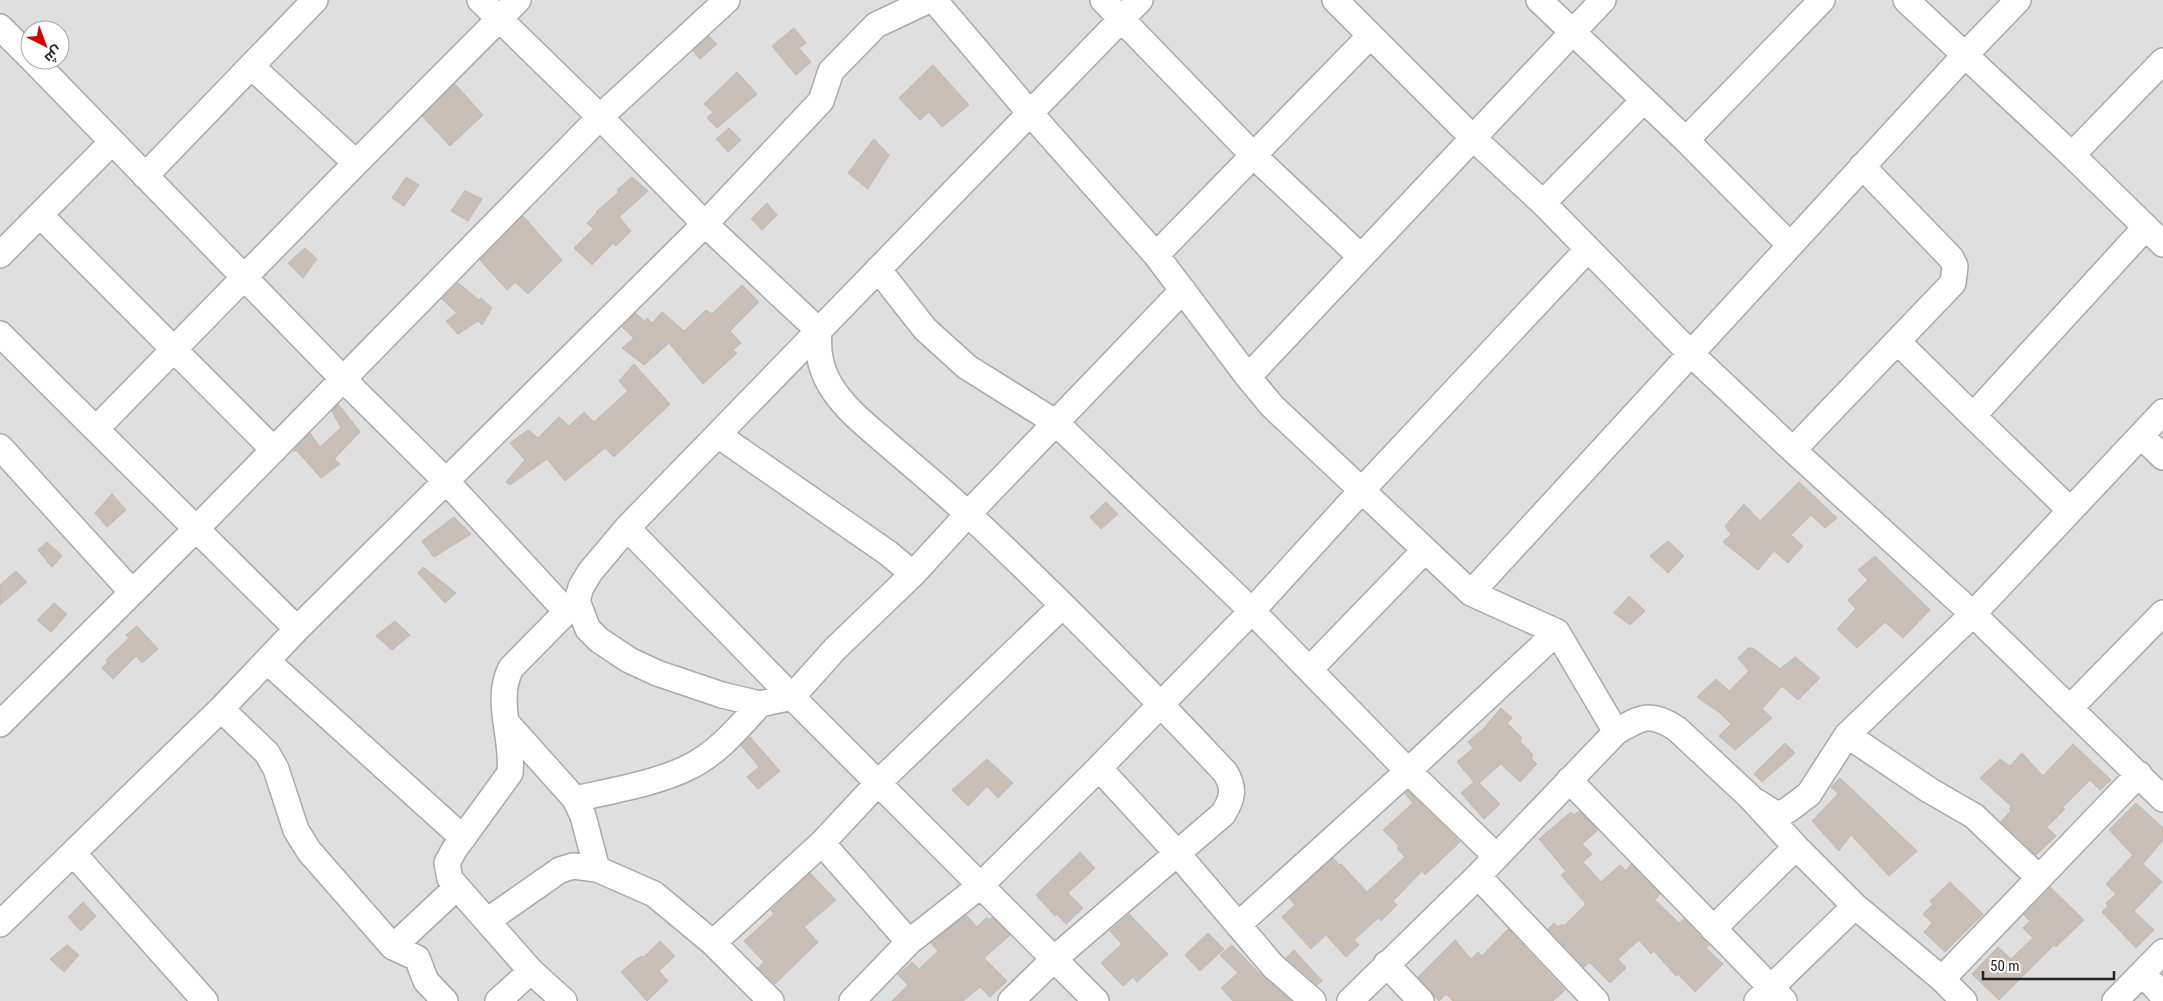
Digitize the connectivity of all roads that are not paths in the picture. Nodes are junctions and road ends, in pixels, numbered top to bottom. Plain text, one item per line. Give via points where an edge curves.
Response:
1 (315, 0) edge
2 (480, 0) edge
3 (518, 0) edge
4 (727, 0) edge
5 (930, 0) edge
6 (934, 0) edge
7 (1103, 0) edge
8 (1140, 0) edge
9 (1335, 0) edge
10 (1540, 0) edge
11 (1603, 0) edge
12 (1822, 0) edge
13 (1906, 0) edge
14 (2018, 0) edge
15 (499, 19) junction
16 (1121, 19) junction
17 (0, 26) edge
18 (1573, 32) junction
19 (1370, 36) junction
20 (20, 47) edge
21 (1965, 55) junction
22 (2163, 61) edge
23 (251, 66) junction
24 (42, 70) edge
25 (1644, 100) junction
26 (1030, 113) junction
27 (600, 117) junction
28 (1473, 138) junction
29 (1686, 140) junction
30 (112, 142) junction
31 (2072, 154) junction
32 (1254, 156) junction
33 (356, 163) junction
34 (1862, 166) junction
35 (145, 176) junction
36 (1543, 203) junction
37 (40, 215) junction
38 (704, 224) junction
39 (2154, 236) edge
40 (1790, 245) junction
41 (1588, 249) junction
42 (0, 255) edge
43 (1156, 255) junction
44 (1361, 257) junction
45 (878, 269) junction
46 (244, 278) junction
47 (1184, 290) junction
48 (819, 331) junction
49 (0, 334) edge
50 (1898, 342) junction
51 (174, 350) junction
52 (1690, 353) junction
53 (1248, 378) junction
54 (343, 379) junction
55 (2163, 412) edge
56 (1972, 416) junction
57 (1056, 422) junction
58 (96, 430) junction
59 (718, 435) junction
60 (2141, 436) junction
61 (0, 447) edge
62 (274, 450) junction
63 (1793, 450) junction
64 (2163, 457) edge
65 (447, 482) junction
66 (1362, 490) junction
67 (2070, 510) junction
68 (968, 514) junction
69 (627, 528) junction
70 (196, 529) junction
71 (1425, 550) junction
72 (913, 574) junction
73 (132, 592) junction
74 (1471, 593) junction
75 (572, 606) junction
76 (1062, 606) junction
77 (1252, 611) junction
78 (2163, 613) edge
79 (1974, 614) junction
80 (297, 629) junction
81 (1557, 632) junction
82 (267, 661) junction
83 (1310, 669) junction
84 (792, 697) junction
85 (760, 704) junction
86 (1162, 704) junction
87 (2071, 708) junction
88 (221, 709) junction
89 (506, 722) junction
90 (0, 724) edge
91 (1616, 732) junction
92 (1846, 735) junction
93 (1100, 768) junction
94 (1408, 771) junction
95 (2139, 774) junction
96 (1569, 780) junction
97 (878, 784) junction
98 (1749, 796) junction
99 (575, 799) junction
100 (2163, 799) edge
101 (463, 838) junction
102 (822, 843) junction
103 (1796, 847) junction
104 (73, 853) junction
105 (1177, 853) junction
106 (1496, 856) junction
107 (597, 869) junction
108 (1478, 876) junction
109 (2038, 877) junction
110 (980, 886) junction
111 (458, 888) junction
112 (1855, 906) junction
113 (487, 921) junction
114 (0, 924) edge
115 (1238, 925) junction
116 (1713, 929) junction
117 (908, 942) junction
118 (713, 943) junction
119 (393, 947) junction
120 (2163, 952) edge
121 (1054, 959) junction
122 (1386, 964) junction
123 (531, 971) junction
124 (2143, 973) junction
125 (1942, 979) junction
126 (1771, 996) edge
127 (2163, 996) edge
128 (205, 1001) edge
129 (445, 1001) edge
130 (498, 1001) edge
131 (564, 1001) edge
132 (771, 1001) edge
133 (852, 1001) edge
134 (1011, 1001) edge
135 (1096, 1001) edge
136 (1313, 1001) edge
137 (1350, 1001) edge
138 (1421, 1001) edge
139 (1596, 1001) edge
140 (1964, 1001) edge
141 (2115, 1001) edge

1 - 23 street
2 - 15 street
3 - 15 street
4 - 27 street
5 - 38 street via 876,25 831,71 821,101
6 - 26 street
7 - 16 street
8 - 16 street
9 - 19 street
10 - 18 street
11 - 18 street
12 - 29 street
13 - 21 street
14 - 21 street
15 - 27 street
15 - 33 street
16 - 26 street
16 - 32 street
17 - 20 street
18 - 25 street
18 - 28 street
19 - 28 street
19 - 32 street
21 - 31 street
21 - 34 street
22 - 31 street
23 - 33 street
23 - 35 street
24 - 30 street
25 - 29 street
25 - 36 street
26 - 43 street
26 - 45 street
27 - 38 street
27 - 54 street
28 - 36 street
28 - 44 street
29 - 40 street
30 - 35 street
30 - 37 street
31 - 39 street
32 - 43 street
32 - 44 street
33 - 46 street
34 - 40 street
34 - 50 street via 1946,252 1955,266 1953,283
35 - 46 street
36 - 41 street
37 - 42 street
37 - 51 street
38 - 48 street
38 - 65 street
39 - 56 street
40 - 52 street
41 - 52 street
41 - 66 street
43 - 47 street
44 - 53 street
45 - 48 street
45 - 57 street via 919,322 951,353 989,382
46 - 51 street
46 - 54 street
47 - 53 street
47 - 57 street
48 - 59 street
48 - 68 street via 817,350 824,373 835,392 873,432
49 - 58 street
50 - 56 street
50 - 63 street
51 - 58 street
51 - 62 street
52 - 63 street
52 - 74 street
53 - 66 street via 1272,406
54 - 62 street
54 - 65 street
55 - 60 street
56 - 67 street
57 - 68 street
57 - 77 street
58 - 70 street
59 - 69 street
59 - 72 street via 888,553
60 - 64 street
60 - 67 street
61 - 73 street
62 - 70 street
63 - 79 street
65 - 75 street
65 - 80 street
66 - 71 street
66 - 77 street
67 - 79 street
68 - 72 street
68 - 76 street
69 - 75 street via 590,572
69 - 84 street
70 - 73 street
70 - 80 street
71 - 74 street
71 - 83 street
72 - 84 street via 835,649
73 - 90 street
74 - 81 street
75 - 85 street via 599,640 629,660 722,695
75 - 89 street via 511,668 503,693
76 - 86 street
76 - 97 street
77 - 83 street
77 - 86 street
78 - 87 street
79 - 87 street
79 - 92 street
80 - 82 street
81 - 91 street
81 - 94 street
82 - 88 street
82 - 101 street
83 - 94 street
84 - 85 street
84 - 97 street
85 - 99 street via 733,734 689,768
86 - 93 street
86 - 105 street via 1231,782 1232,794 1223,814
87 - 95 street
88 - 104 street
88 - 119 street via 267,753 276,769 296,830 309,851
89 - 99 street
89 - 101 street via 512,760 510,773
91 - 96 street
91 - 98 street via 1638,718 1651,717 1666,722
92 - 98 street via 1809,794 1788,810 1777,815
92 - 109 street via 1974,816
93 - 105 street
93 - 110 street
94 - 106 street
94 - 115 street
95 - 100 street
95 - 109 street
96 - 106 street
96 - 116 street
97 - 102 street
97 - 110 street
98 - 103 street
99 - 107 street via 583,816
101 - 111 street via 448,863 450,879
102 - 117 street
102 - 118 street
103 - 112 street
103 - 116 street
104 - 114 street
104 - 128 street
105 - 115 street
105 - 121 street
106 - 108 street
107 - 113 street via 573,866 560,870
107 - 118 street via 654,894
108 - 122 street
108 - 139 street
109 - 125 street
110 - 117 street
110 - 121 street
111 - 113 street
111 - 119 street
112 - 125 street
112 - 126 street
113 - 123 street
115 - 136 street via 1273,966
116 - 126 street
117 - 133 street
118 - 132 street
119 - 129 street via 417,958 426,981
120 - 124 street
121 - 134 street
121 - 135 street
122 - 137 street
122 - 138 street
123 - 130 street
123 - 131 street
124 - 127 street
124 - 141 street
125 - 140 street

